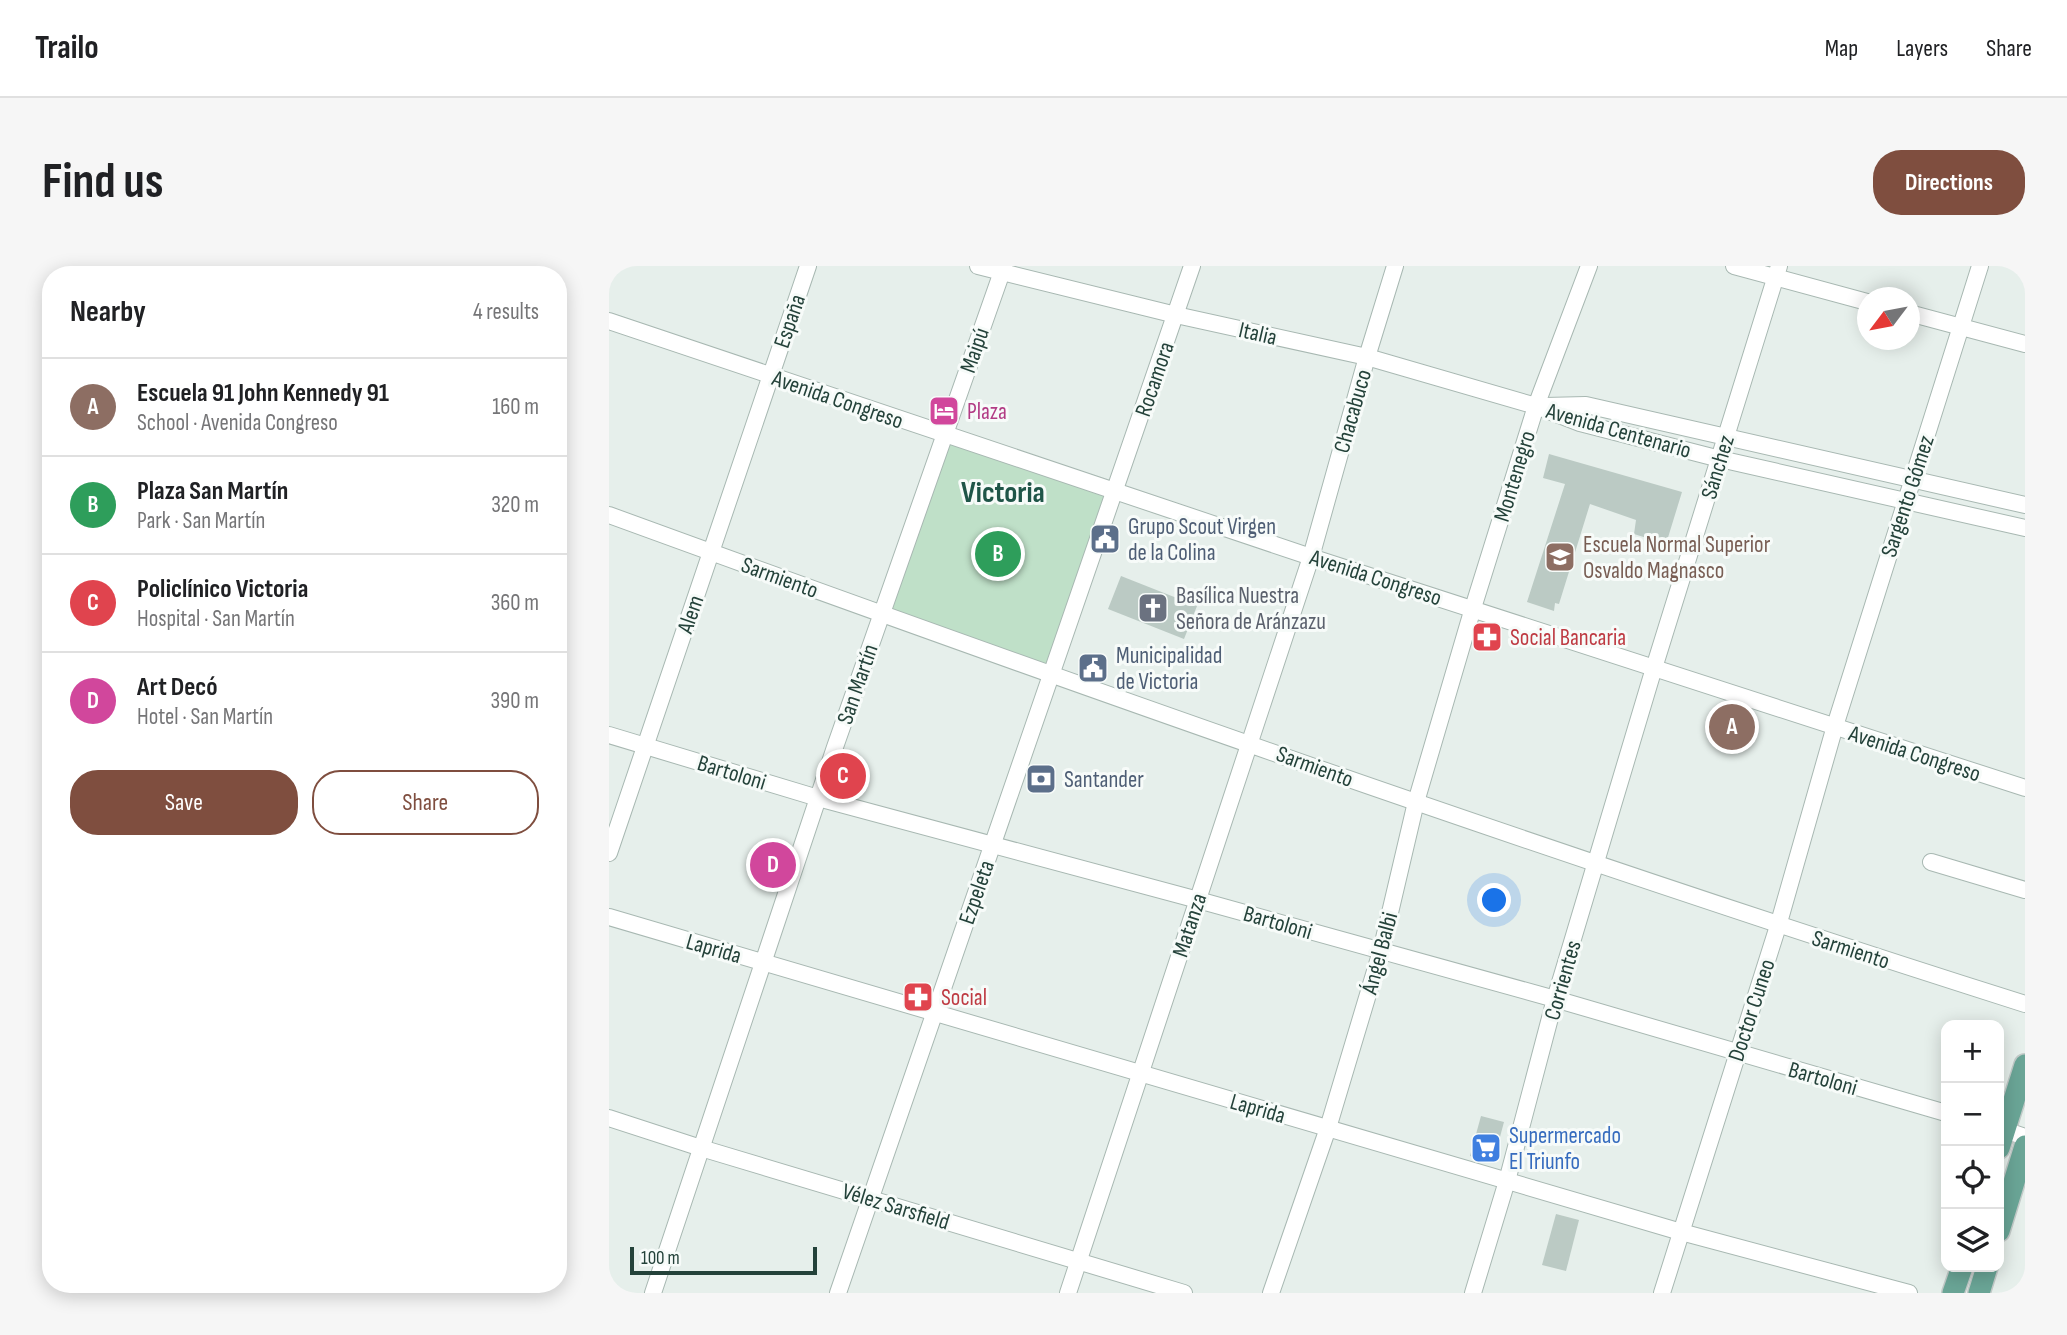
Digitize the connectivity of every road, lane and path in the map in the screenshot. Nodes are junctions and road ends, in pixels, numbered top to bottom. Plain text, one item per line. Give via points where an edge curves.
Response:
1 (808, 266) edge
2 (978, 266) edge
3 (1192, 266) edge
4 (1395, 266) edge
5 (1589, 266) edge
6 (1734, 266) edge
7 (1980, 266) edge
8 (1002, 269) edge
9 (1777, 272) edge
10 (1857, 299) edge
11 (1176, 315) junction
12 (1920, 316) edge
13 (609, 321) edge
14 (1961, 326) junction
15 (2025, 344) edge
16 (1367, 358) junction
17 (771, 376) junction
18 (1536, 406) junction
19 (945, 435) junction
20 (1726, 437) junction
21 (1720, 459) junction
22 (1913, 480) junction
23 (1115, 492) junction
24 (1904, 501) junction
25 (2025, 505) edge
26 (609, 515) edge
27 (2025, 528) edge
28 (711, 552) junction
29 (1311, 557) junction
30 (1473, 608) junction
31 (882, 614) junction
32 (1654, 668) junction
33 (1052, 674) junction
34 (1835, 726) junction
35 (609, 735) edge
36 (1249, 743) junction
37 (645, 746) junction
38 (2025, 788) edge
39 (818, 798) junction
40 (1416, 802) junction
41 (993, 844) junction
42 (609, 853) edge
43 (1931, 862) dead end
44 (1596, 863) junction
45 (2025, 890) edge
46 (1198, 900) junction
47 (609, 917) edge
48 (1778, 926) junction
49 (1381, 950) junction
50 (763, 962) junction
51 (1555, 999) junction
52 (2025, 1004) edge
53 (935, 1013) junction
54 (1737, 1053) junction
55 (2025, 1065) edge
56 (1140, 1073) junction
57 (1941, 1112) edge
58 (609, 1118) edge
59 (2004, 1126) edge
60 (1328, 1128) junction
61 (2004, 1135) edge
62 (2025, 1136) edge
63 (2025, 1146) edge
64 (701, 1148) junction
65 (1507, 1181) junction
66 (871, 1199) junction
67 (2004, 1215) edge
68 (1681, 1232) junction
69 (1079, 1260) junction
70 (1960, 1272) edge
71 (1985, 1272) edge
72 (653, 1293) edge
73 (838, 1293) edge
74 (1068, 1293) edge
75 (1184, 1293) edge
76 (1271, 1293) edge
77 (1473, 1293) edge
78 (1662, 1293) edge
79 (1909, 1293) edge
80 (1953, 1293) edge
81 (1979, 1293) edge

1 - 17 street, España
2 - 8 street, Italia
3 - 11 street, Rocamora
4 - 16 street, Chacabuco
5 - 18 street, Montenegro
6 - 9 street
7 - 14 street, Sargento Gómez
8 - 11 street, Italia
8 - 19 street, Maipú
9 - 10 street
9 - 20 street, Sánchez
11 - 16 street, Italia
11 - 23 street, Rocamora
12 - 14 street
13 - 17 street, Avenida Congreso
14 - 15 street
14 - 22 street, Sargento Gómez
16 - 18 street, Italia
16 - 29 street, Chacabuco
17 - 19 street, Avenida Congreso
17 - 28 street, Alem
18 - 20 street, Avenida Centenario via 1586,405
18 - 21 street, Avenida Centenario via 1580,423
18 - 30 street, Montenegro
19 - 23 street, Avenida Congreso
19 - 31 street, San Martín
20 - 21 street, Sánchez
20 - 22 street, Avenida Centenario
21 - 24 street, Avenida Centenario
21 - 32 street, Sánchez
22 - 24 street, Sargento Gómez
22 - 25 street, Avenida Centenario
23 - 29 street, Avenida Congreso
23 - 33 street, Ezpeleta
24 - 27 street, Avenida Centenario
24 - 34 street, Sargento Gómez
26 - 28 street, Sarmiento
28 - 31 street, Sarmiento
28 - 37 street, Alem
29 - 30 street, Avenida Congreso
29 - 36 street, Matanza
30 - 32 street, Avenida Congreso
30 - 40 street, Ángel Balbi
31 - 33 street, Sarmiento
31 - 39 street, San Martín
32 - 34 street, Avenida Congreso
32 - 44 street, Corrientes
33 - 36 street, Sarmiento
33 - 41 street, Ezpeleta
34 - 38 street, Avenida Congreso
34 - 48 street, Doctor Cuneo
35 - 37 street, Bartoloni
36 - 40 street, Sarmiento
36 - 46 street, Matanza
37 - 39 street, Bartoloni
37 - 42 street, Alem
39 - 41 street, Bartoloni
39 - 50 street, San Martín
40 - 44 street, Sarmiento
40 - 49 street, Ángel Balbi
41 - 46 street, Bartoloni
41 - 53 street, Ezpeleta
43 - 45 street
44 - 48 street, Sarmiento
44 - 51 street, Corrientes
46 - 49 street, Bartoloni
46 - 56 street, Matanza
47 - 50 street, Laprida
48 - 52 street, Sarmiento
48 - 54 street, Doctor Cuneo
49 - 51 street, Bartoloni
49 - 60 street, Ángel Balbi
50 - 53 street, Laprida
50 - 64 street, San Martín
51 - 54 street, Bartoloni
51 - 65 street, Corrientes
53 - 56 street, Laprida
53 - 66 street, Ezpeleta
54 - 57 street, Bartoloni
54 - 68 street, Doctor Cuneo
55 - 59 main road
56 - 60 street, Laprida
56 - 69 street, Matanza
58 - 64 street, Vélez Sarsfield
60 - 65 street, Laprida
60 - 76 street, Ángel Balbi
61 - 62 street
63 - 67 main road
64 - 66 street, Vélez Sarsfield
64 - 72 street, San Martín
65 - 68 street, Laprida
65 - 77 street, Corrientes
66 - 69 street, Vélez Sarsfield
66 - 73 street, Ezpeleta
68 - 78 street, Doctor Cuneo
68 - 79 street, Laprida
69 - 74 street, Matanza
69 - 75 street, Vélez Sarsfield
70 - 80 main road
71 - 81 main road

